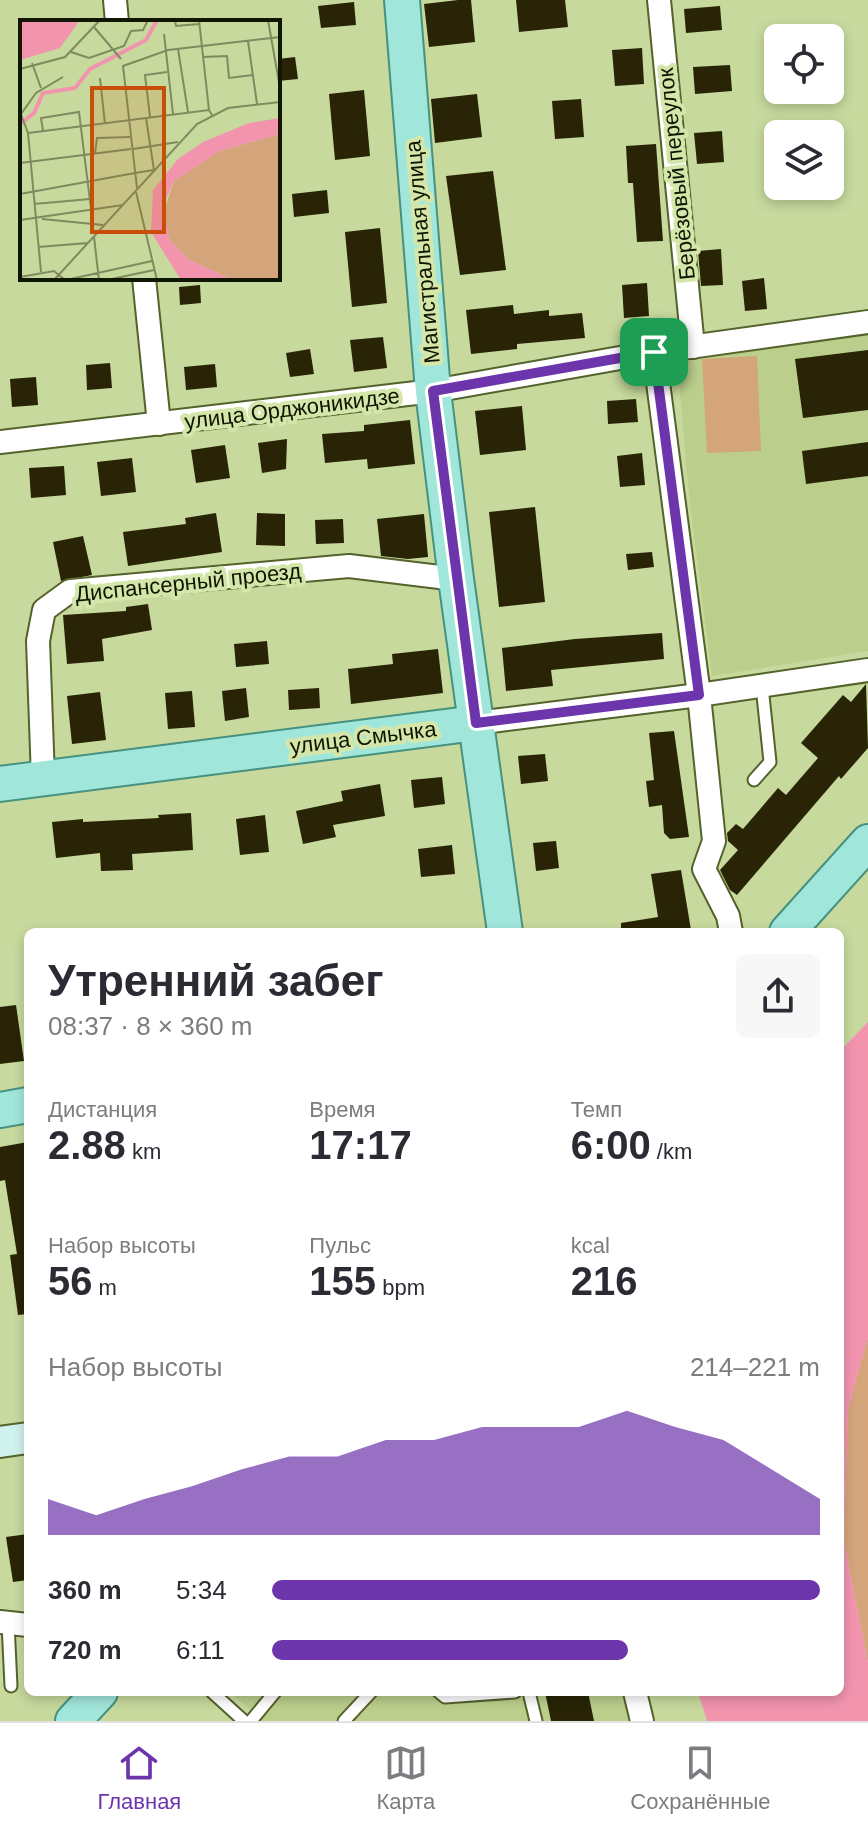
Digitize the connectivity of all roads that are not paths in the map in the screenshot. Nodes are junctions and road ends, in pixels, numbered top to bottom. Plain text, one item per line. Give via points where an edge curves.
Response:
1 (115, 0) edge
2 (659, 0) edge
3 (410, 1) edge
4 (117, 20) edge
5 (144, 280) edge
6 (868, 322) edge
7 (693, 347) junction
8 (654, 352) junction
9 (433, 391) junction
10 (159, 424) junction
11 (0, 442) edge
12 (456, 579) junction
13 (868, 670) edge
14 (762, 686) junction
15 (699, 695) junction
16 (476, 723) junction
17 (43, 778) junction
18 (754, 780) dead end
19 (0, 784) edge
20 (868, 842) edge
21 (504, 928) edge
22 (730, 928) edge
23 (791, 928) edge
24 (24, 1106) edge
25 (0, 1110) edge
26 (24, 1439) edge
27 (0, 1442) edge
28 (12, 1623) edge
29 (11, 1686) dead end
30 (96, 1696) edge
31 (216, 1696) edge
32 (272, 1696) edge
33 (367, 1696) edge
34 (530, 1696) edge
35 (636, 1696) edge
36 (73, 1721) edge
37 (244, 1721) edge
38 (251, 1721) edge
39 (344, 1721) edge
40 (536, 1721) edge
41 (642, 1721) edge

1 - 4 street
2 - 7 street, Берёзовый переулок
3 - 9 main road, Магистральная улица
5 - 10 street
6 - 7 street, улица Орджоникидзе
7 - 8 street, улица Орджоникидзе
8 - 9 street, улица Орджоникидзе
8 - 15 street
9 - 10 street, улица Орджоникидзе
9 - 12 main road, Магистральная улица via 439,504
10 - 11 street, улица Орджоникидзе
12 - 16 main road, Магистральная улица
12 - 17 street, Диспансерный проезд via 349,566 70,591 44,610 38,641
13 - 14 street, улица Смычка
14 - 15 street, улица Смычка
14 - 18 lane via 770,762
15 - 16 street, улица Смычка
15 - 22 street via 714,841 704,869
16 - 17 main road, улица Смычка
16 - 21 main road, Магистральная улица
17 - 19 main road, улица Смычка
20 - 23 main road
24 - 25 main road
26 - 27 main road
28 - 29 lane
30 - 36 main road
31 - 37 lane
32 - 38 lane
33 - 39 lane
34 - 40 lane
35 - 41 street

